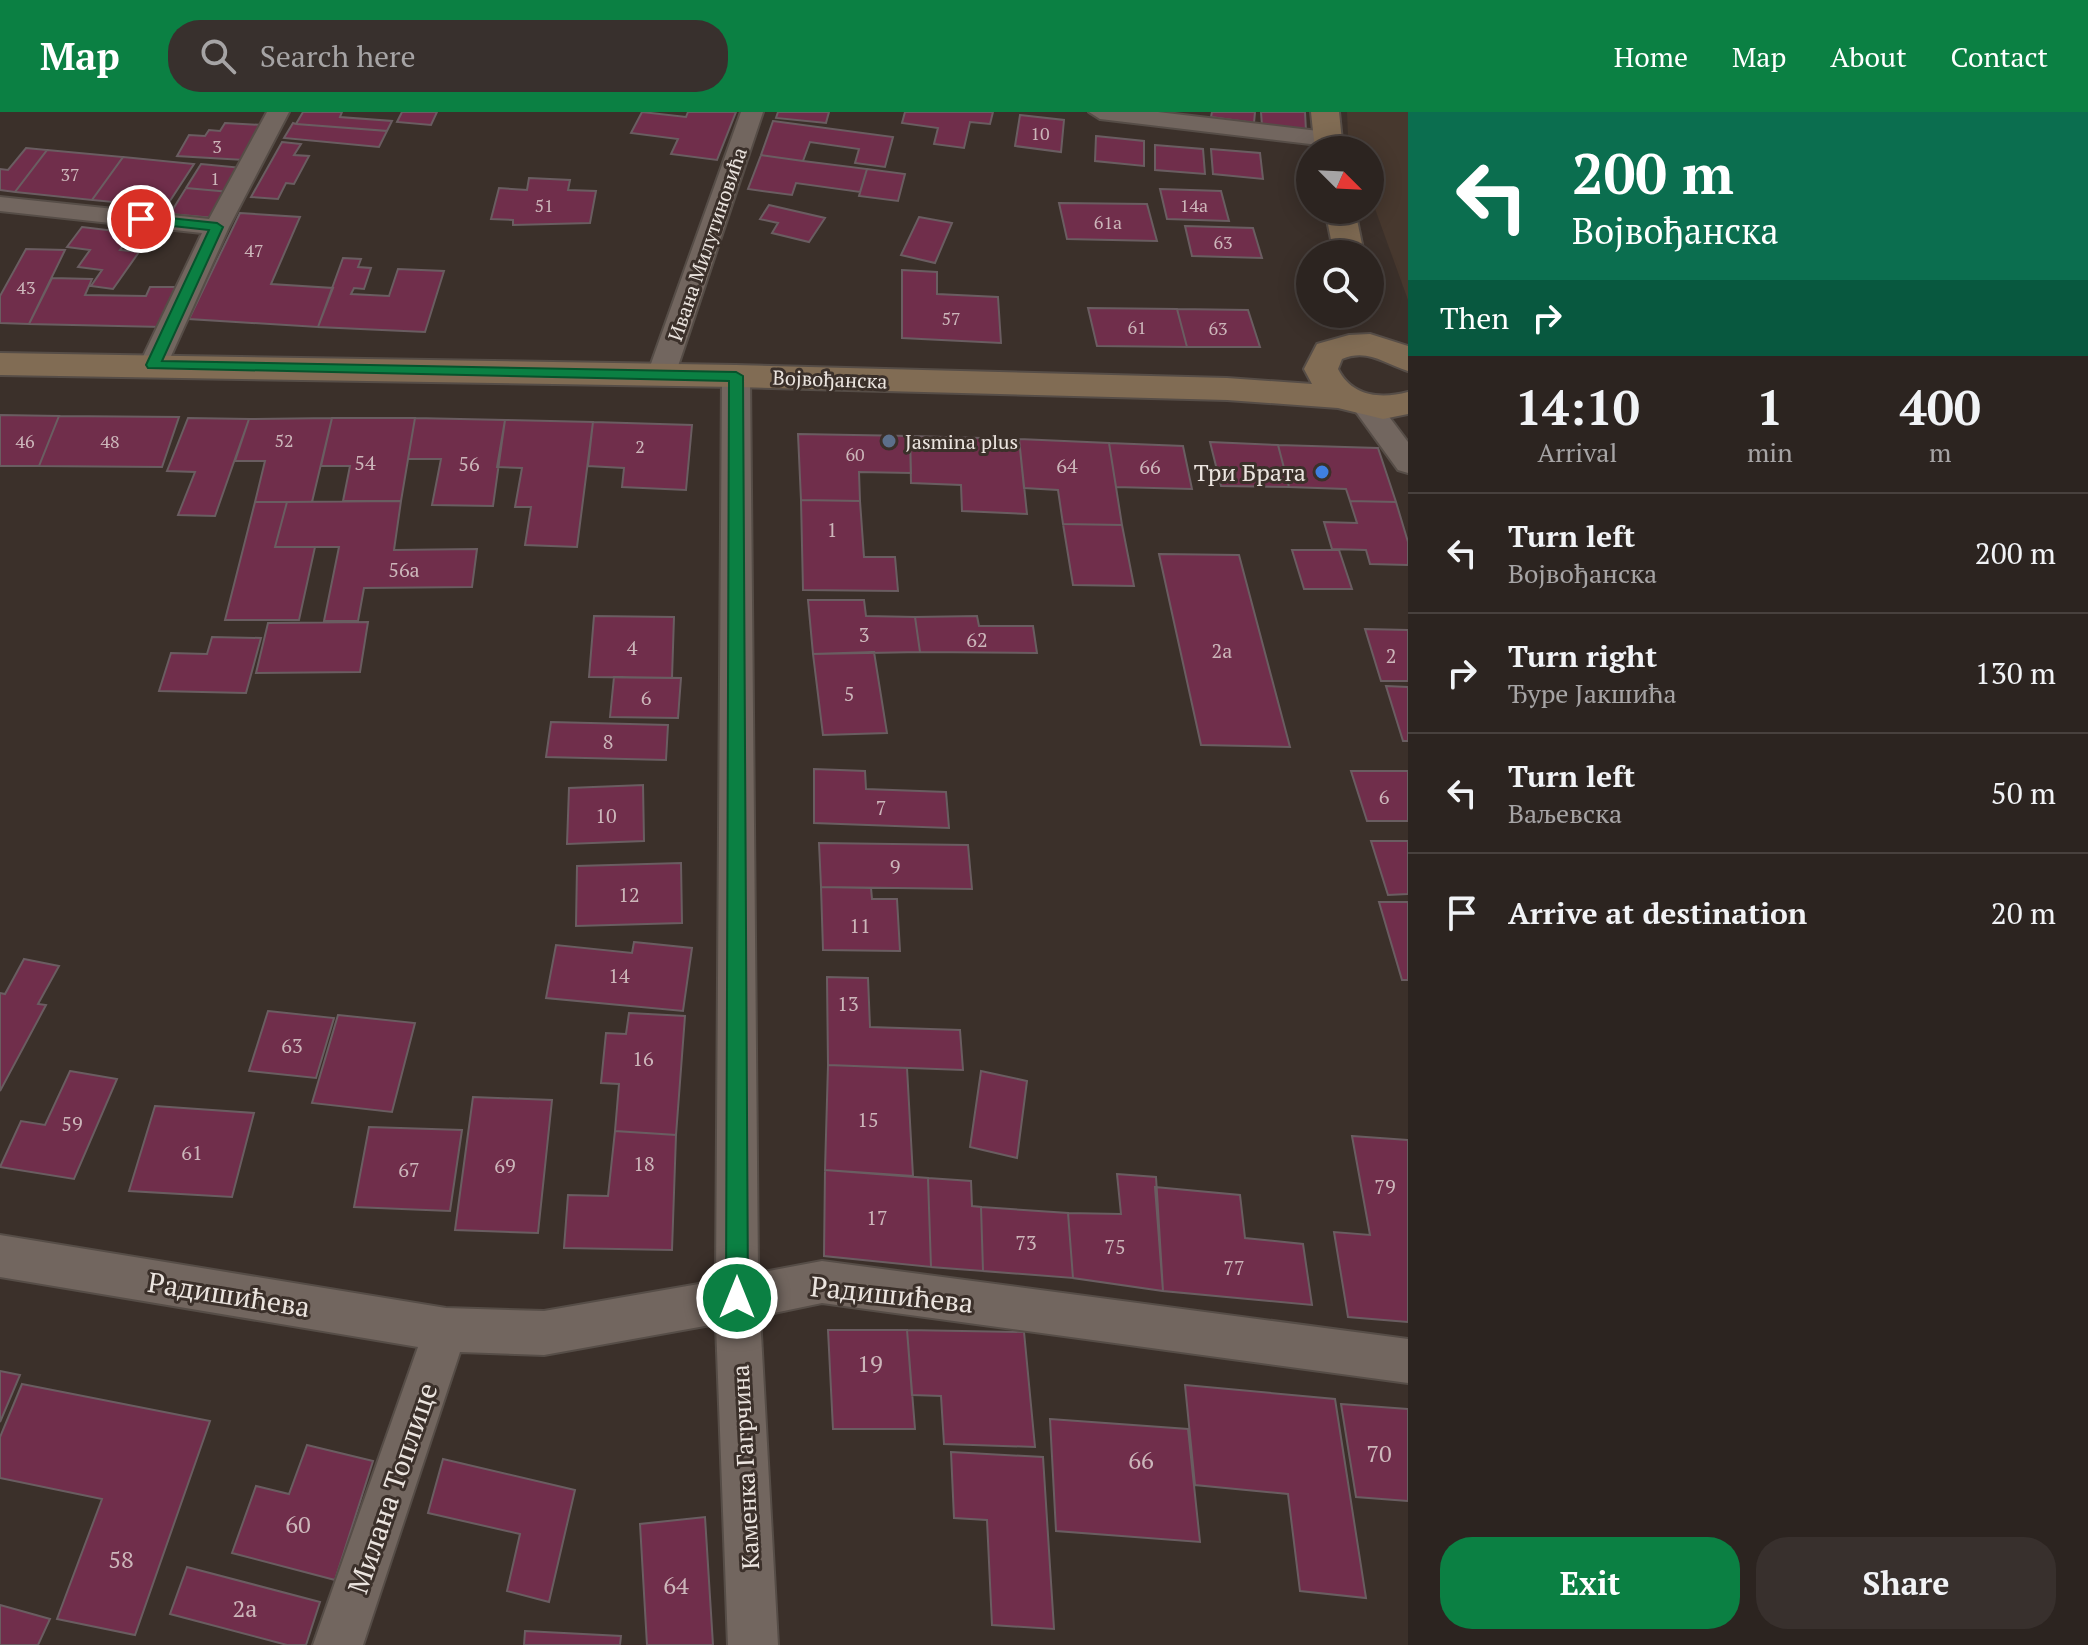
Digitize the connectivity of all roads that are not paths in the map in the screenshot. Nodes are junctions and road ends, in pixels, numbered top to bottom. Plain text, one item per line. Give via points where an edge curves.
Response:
1 (278, 112) edge
2 (752, 112) edge
3 (1100, 112) edge
4 (1327, 134) edge
5 (0, 204) edge
6 (217, 227) junction
7 (1350, 328) edge
8 (1374, 328) edge
9 (1331, 353) junction
10 (1403, 357) edge
11 (0, 364) edge
12 (153, 365) junction
13 (661, 375) junction
14 (736, 376) junction
15 (1227, 389) junction
16 (1355, 401) junction
17 (1408, 403) edge
18 (1408, 463) edge
19 (0, 1256) edge
20 (737, 1298) junction
21 (446, 1330) junction
22 (1408, 1361) edge
23 (338, 1645) edge
24 (753, 1645) edge

1 - 6 street
2 - 13 street, Ивана Милутиновића
3 - 4 street
5 - 6 street
6 - 12 street
7 - 9 street
8 - 10 street
9 - 10 street, Војвођанска via 1368,344
9 - 15 street, Војвођанска
9 - 16 street via 1324,379
11 - 12 street, Војвођанска
12 - 13 street, Војвођанска
13 - 14 street, Војвођанска
14 - 15 street, Војвођанска
14 - 20 street, Каменка Гагрчина
15 - 16 street, Војвођанска
16 - 17 street, Војвођанска via 1390,407
16 - 18 street
19 - 21 street, Радишићева
20 - 21 street, Радишићева via 544,1333
20 - 22 street, Радишићева via 822,1282
20 - 24 street, Каменка Гагрчина
21 - 23 street, Милана Топлице

